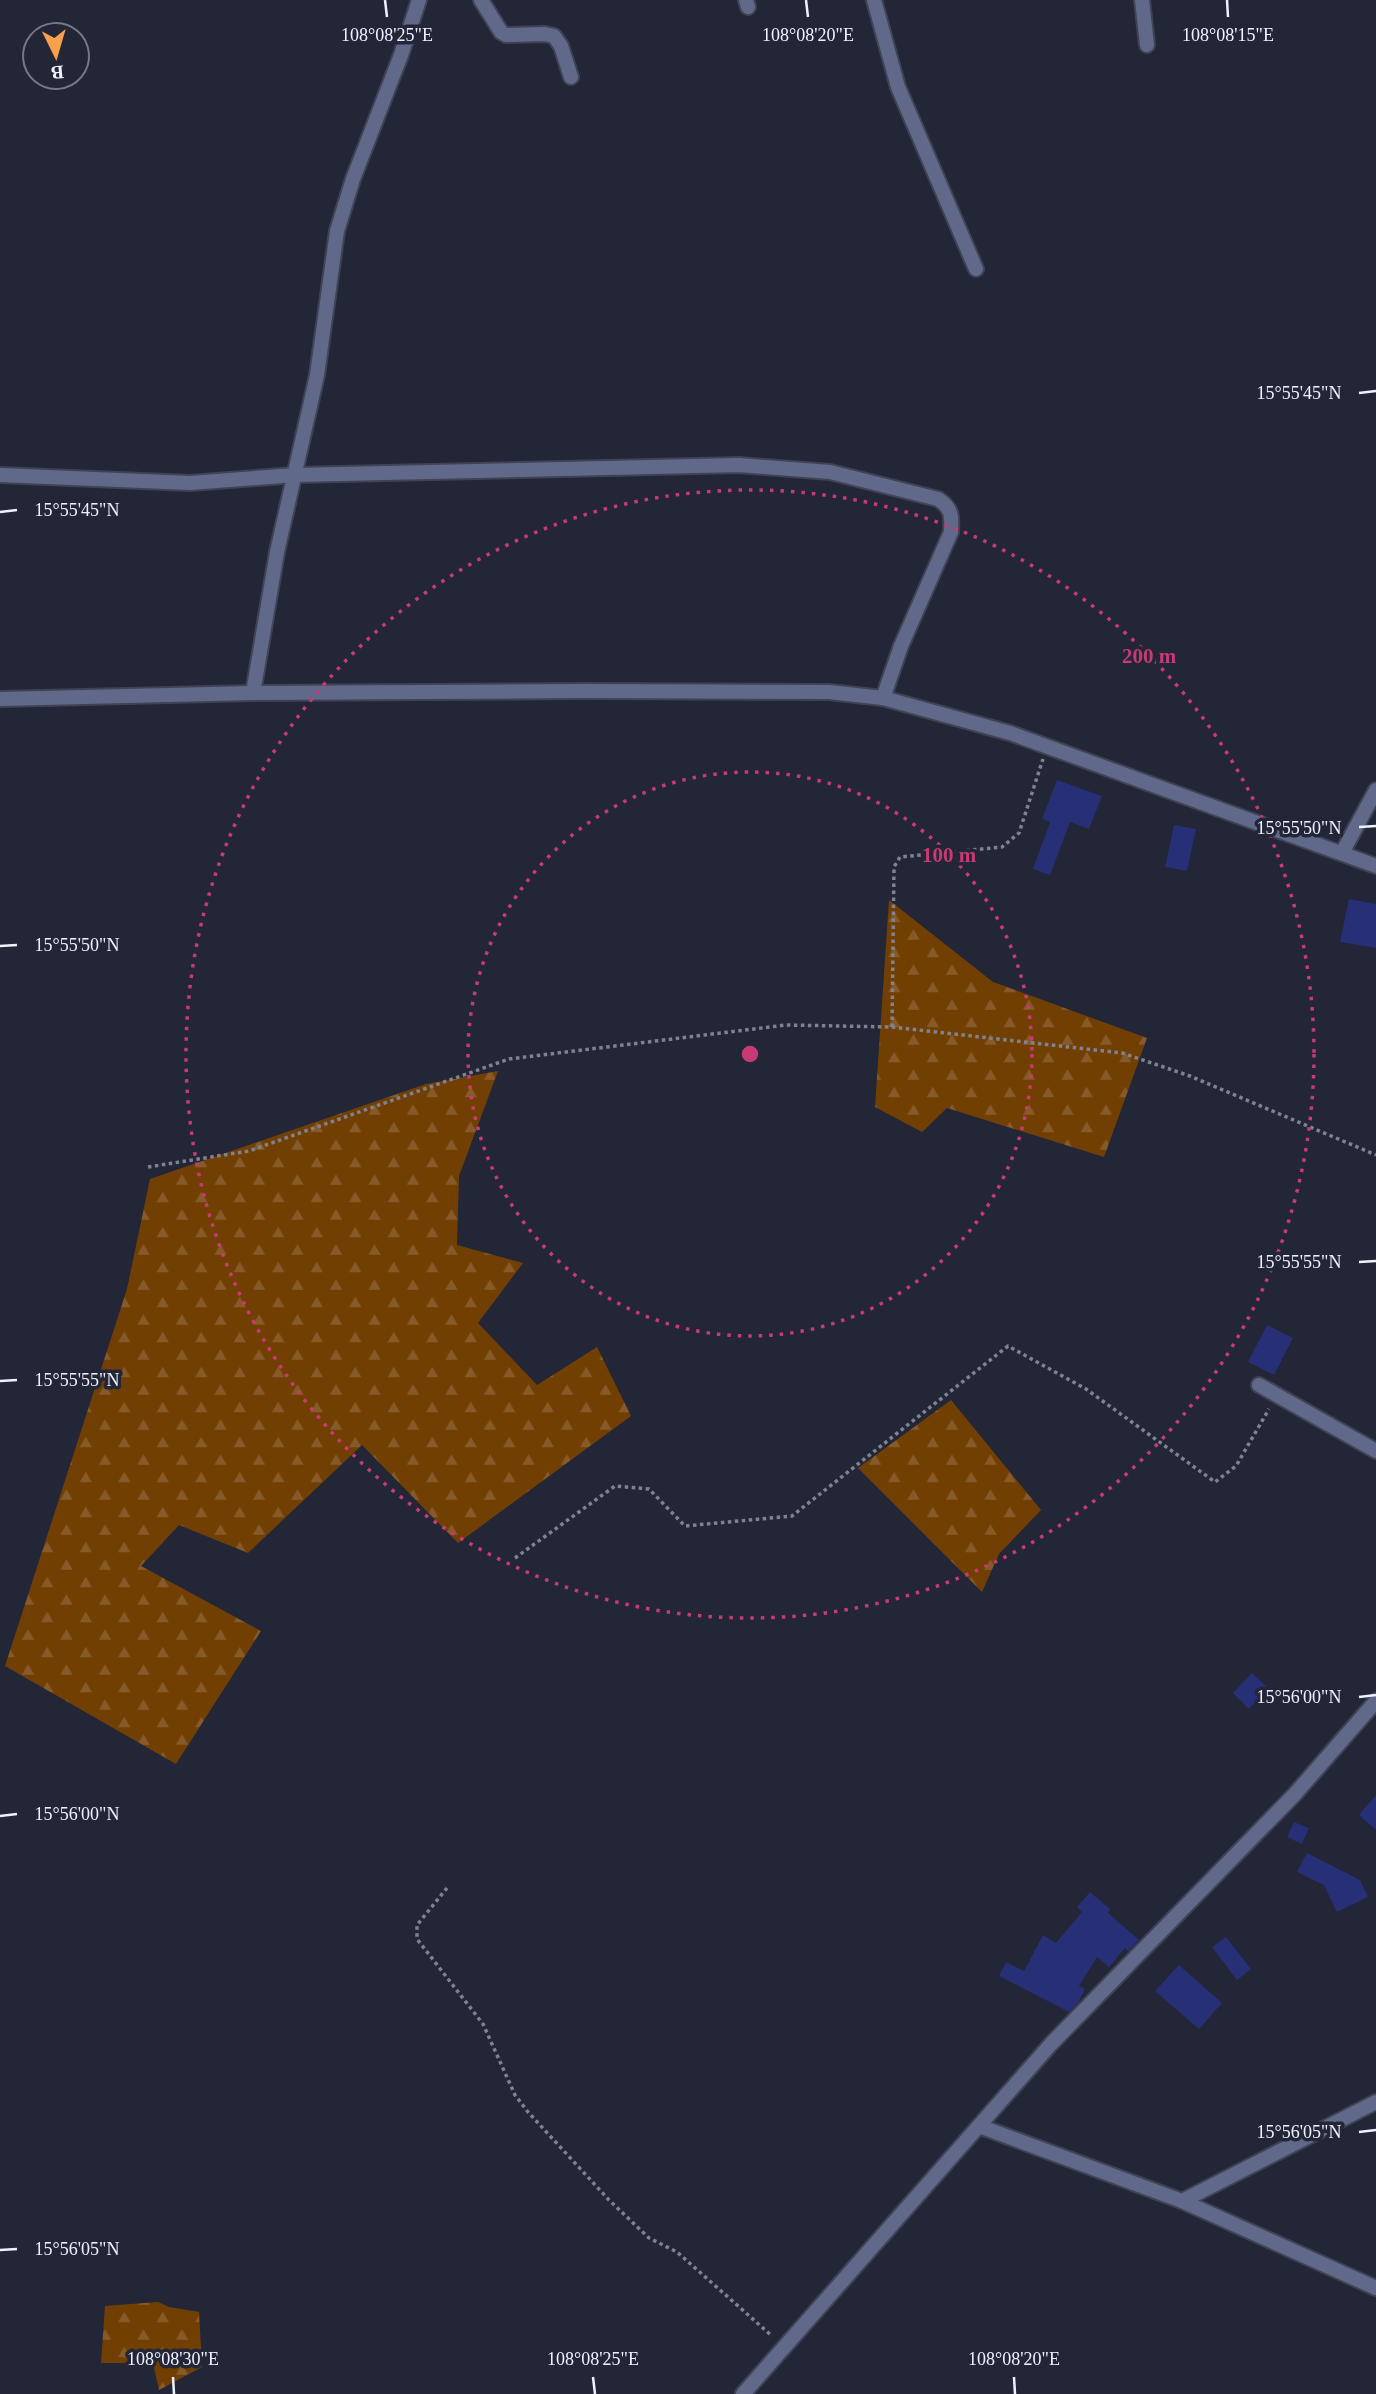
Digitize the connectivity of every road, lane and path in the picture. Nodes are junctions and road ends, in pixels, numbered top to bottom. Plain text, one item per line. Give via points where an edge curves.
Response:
1 (419, 0) edge
2 (481, 0) edge
3 (874, 0) edge
4 (1142, 0) edge
5 (1147, 45) dead end
6 (571, 76) dead end
7 (976, 269) dead end
8 (0, 475) edge
9 (295, 475) junction
10 (253, 693) junction
11 (883, 698) junction
12 (0, 699) edge
13 (1047, 747) junction
14 (1376, 790) edge
15 (1342, 853) junction
16 (1376, 866) edge
17 (892, 1027) junction
18 (1376, 1155) edge
19 (148, 1167) dead end
20 (1259, 1385) dead end
21 (1277, 1396) junction
22 (1376, 1451) edge
23 (515, 1558) dead end
24 (1376, 1701) edge
25 (447, 1888) dead end
26 (1376, 2102) edge
27 (979, 2126) junction
28 (1182, 2201) junction
29 (1376, 2288) edge
30 (783, 2347) junction
31 (743, 2394) edge

1 - 9 street via 344,207 332,258 317,375
2 - 6 street via 506,35 554,36
3 - 7 street via 898,87
4 - 5 street
8 - 9 street via 190,483
9 - 10 street
9 - 11 street via 739,465 830,472 938,499 952,515 951,533
10 - 11 street via 829,692
10 - 12 street
11 - 13 street
13 - 15 street
13 - 17 path via 1019,833 1002,847 900,857 894,867
14 - 15 street
15 - 16 street
17 - 18 path via 1122,1053 1190,1076
17 - 19 path via 786,1026 509,1059 249,1151
20 - 21 street
21 - 22 street
21 - 23 path via 1236,1466 1214,1482 1086,1389 1009,1346 792,1516 685,1526 649,1489 615,1486
24 - 27 street via 1295,1794 1051,2044
25 - 30 path via 417,1925 416,1939 483,2024 515,2095 649,2238 677,2252
26 - 28 street
27 - 28 street
27 - 30 street
28 - 29 street
30 - 31 street

